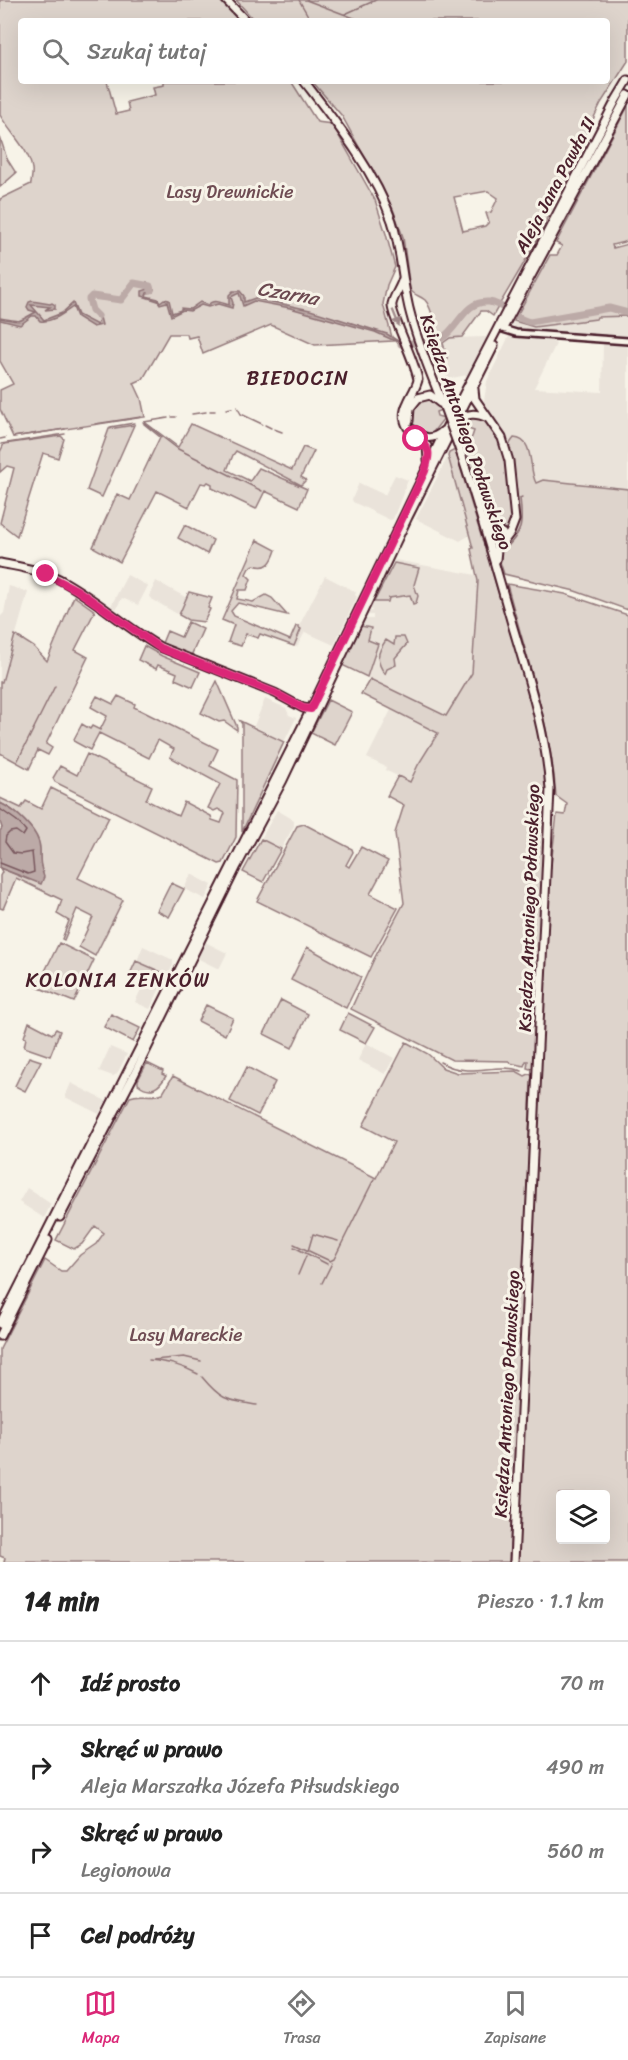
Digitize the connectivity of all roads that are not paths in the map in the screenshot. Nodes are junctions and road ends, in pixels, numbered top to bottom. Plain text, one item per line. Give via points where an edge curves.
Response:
1 (226, 0) edge
2 (243, 18) edge
3 (628, 80) edge
4 (306, 84) edge
5 (628, 95) edge
6 (404, 277) junction
7 (407, 299) junction
8 (394, 300) junction
9 (512, 306) junction
10 (507, 316) junction
11 (503, 329) junction
12 (628, 341) edge
13 (475, 384) junction
14 (444, 407) junction
15 (488, 418) junction
16 (447, 426) junction
17 (449, 435) junction
18 (425, 471) junction
19 (479, 512) junction
20 (504, 534) junction
21 (487, 538) junction
22 (0, 563) edge
23 (496, 570) junction
24 (314, 710) junction
25 (0, 1324) edge
26 (0, 1336) edge
27 (514, 1562) edge

1 - 2 main road
3 - 9 main road, Aleja Jana Pawła II
4 - 6 main road, Księdza Antoniego Poławskiego via 334,119 380,195 392,222
5 - 9 main road, Aleja Jana Pawła II
6 - 7 main road, Księdza Antoniego Poławskiego
6 - 8 main road
7 - 8 main road
7 - 14 main road, Księdza Antoniego Poławskiego
8 -> 18 main road via 392,310 418,380 404,419 410,432 427,446
9 - 10 main road
10 - 11 main road
10 - 16 main road
11 - 12 street
11 - 13 main road
13 - 15 main road via 475,399
13 - 17 main road
14 - 16 main road via 433,397 422,396 411,406 409,419 416,432 426,438 435,437
14 - 19 main road, Księdza Antoniego Poławskiego, bridge
15 - 17 main road via 468,414
15 - 20 main road via 508,453 515,511 514,523
16 - 18 main road
17 - 24 main road
18 - 24 main road
19 - 20 main road via 489,528
19 - 21 main road, Księdza Antoniego Poławskiego
20 - 21 main road
20 - 23 main road via 497,550
21 - 23 main road, Księdza Antoniego Poławskiego
22 - 24 main road via 57,578 160,648 306,703
23 - 27 main road, Księdza Antoniego Poławskiego via 539,720 550,789
24 - 25 main road
24 - 26 main road

